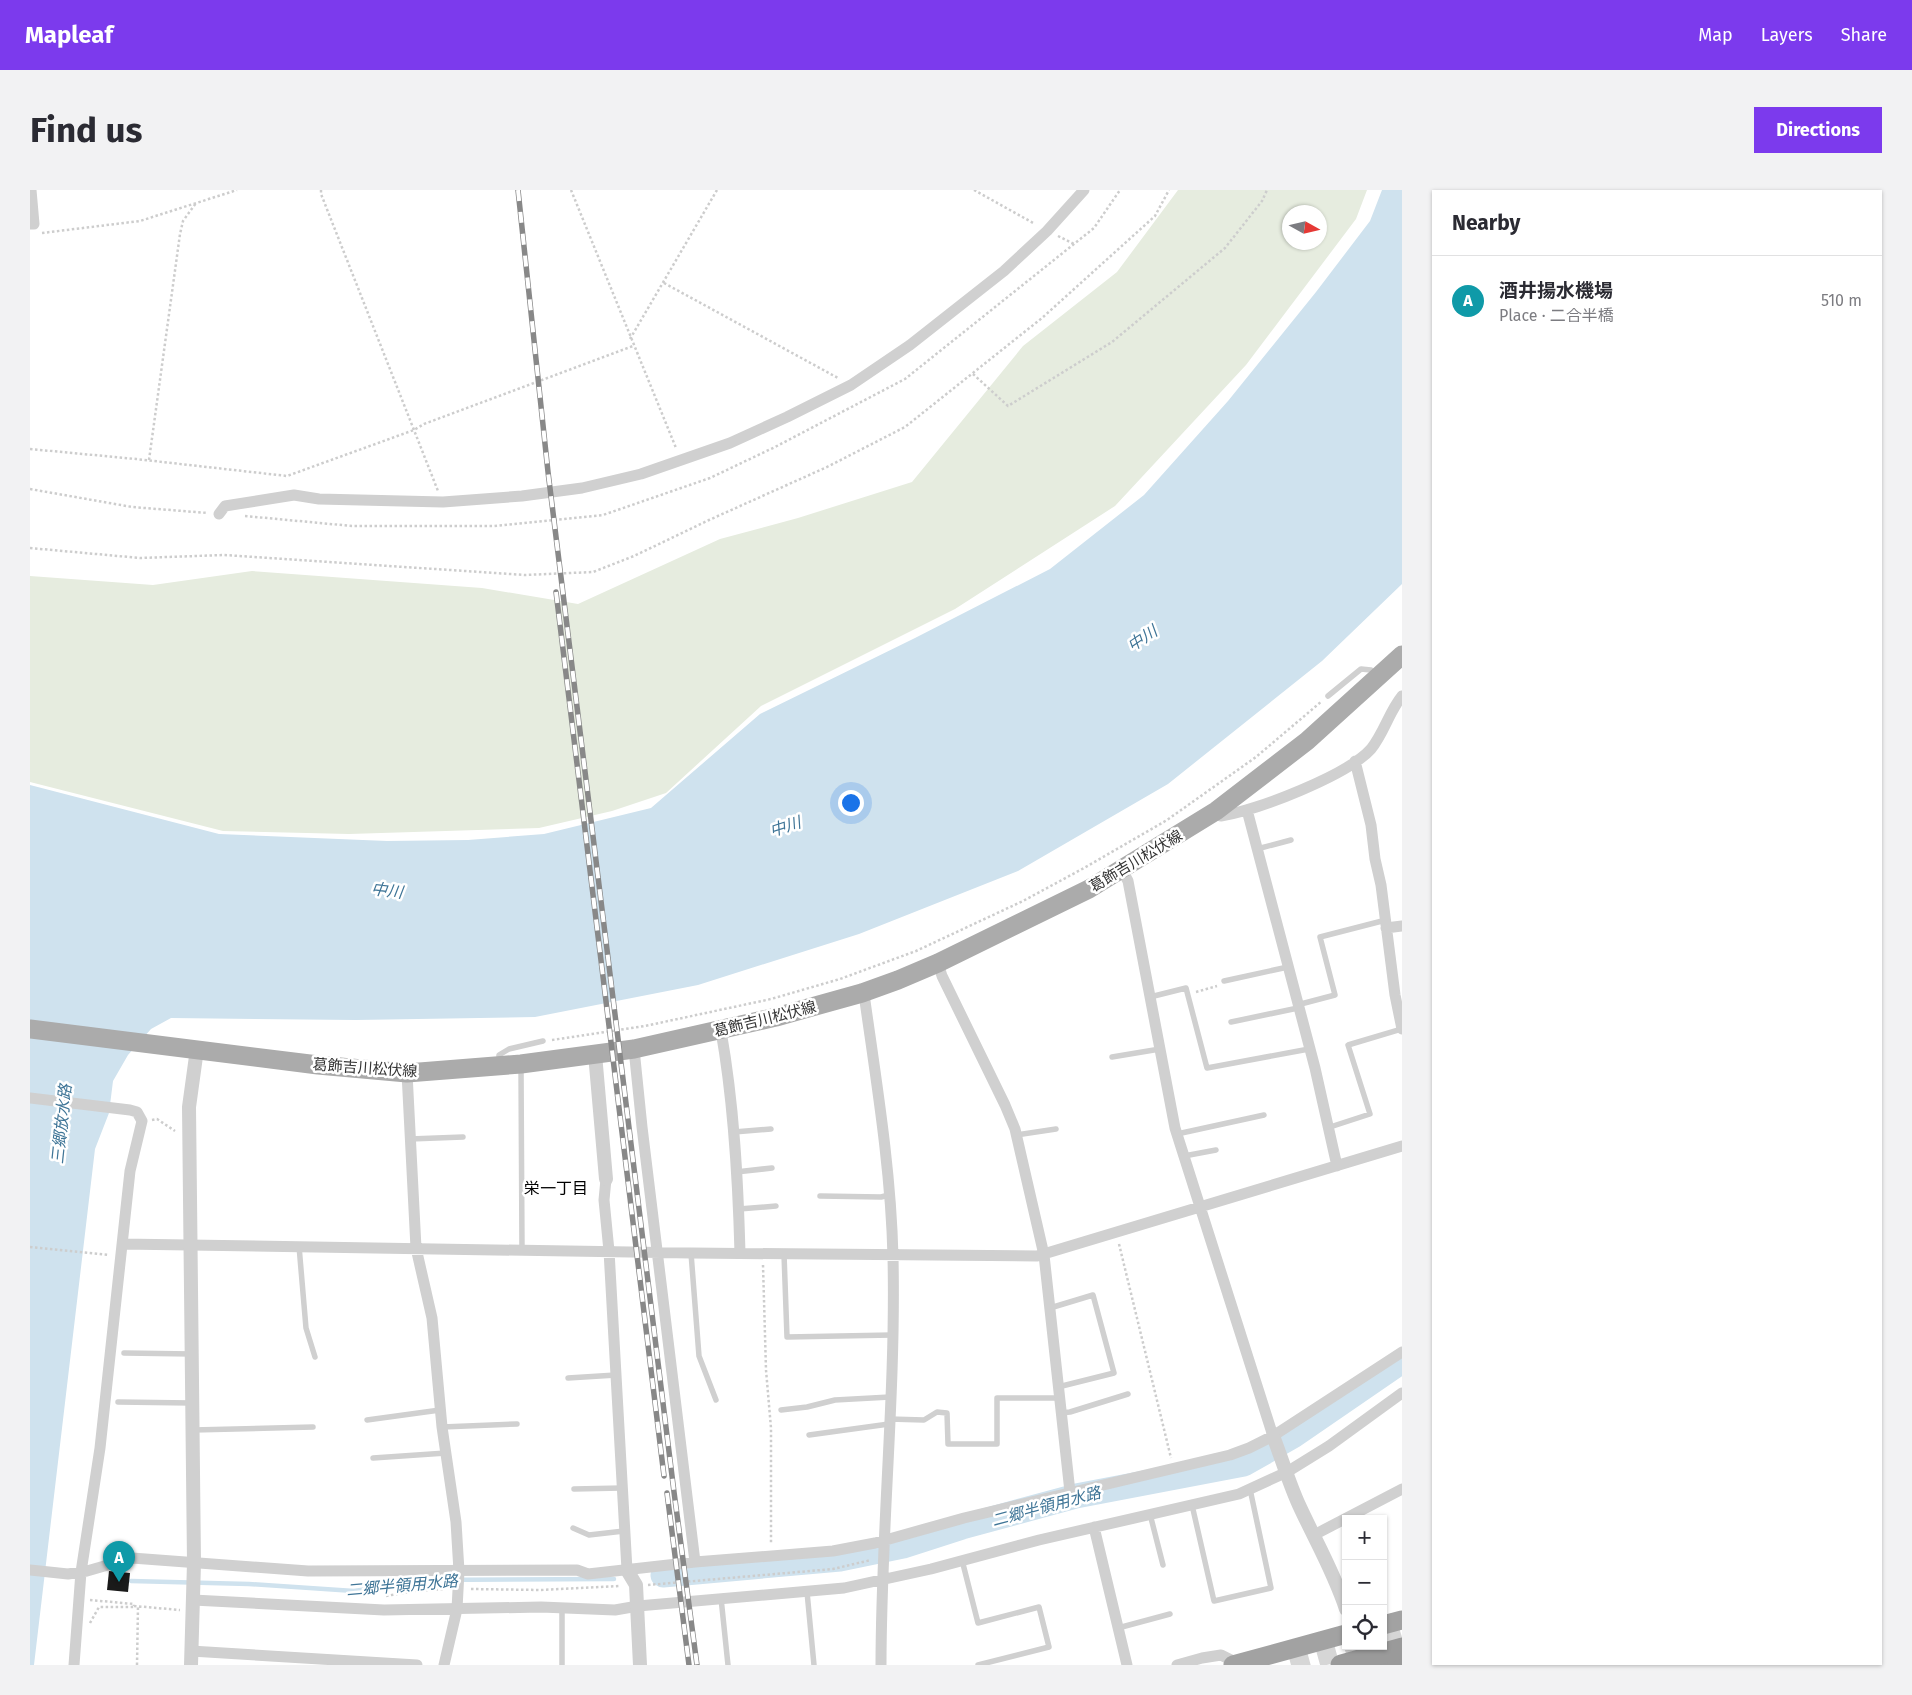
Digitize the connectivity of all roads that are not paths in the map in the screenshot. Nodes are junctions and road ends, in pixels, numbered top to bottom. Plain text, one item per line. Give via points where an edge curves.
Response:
1 (31, 190) edge
2 (1084, 190) edge
3 (30, 224) edge
4 (220, 514) road end
5 (1402, 655) edge
6 (1378, 678) junction
7 (1328, 696) road end
8 (1402, 696) edge
9 (1355, 761) junction
10 (1247, 810) junction
11 (1216, 811) junction
12 (1291, 840) dead end
13 (1257, 849) junction
14 (1122, 870) junction
15 (1386, 924) junction
16 (1402, 926) edge
17 (938, 963) junction
18 (1288, 967) junction
19 (1224, 981) road end
20 (862, 993) junction
21 (1150, 997) junction
22 (1298, 1007) junction
23 (1231, 1022) dead end
24 (1401, 1023) edge
25 (30, 1029) edge
26 (721, 1031) junction
27 (543, 1040) road end
28 (196, 1049) junction
29 (634, 1049) junction
30 (1160, 1049) junction
31 (1309, 1049) junction
32 (596, 1054) junction
33 (1112, 1057) dead end
34 (521, 1064) junction
35 (500, 1066) junction
36 (407, 1073) junction
37 (30, 1098) edge
38 (1264, 1115) dead end
39 (1328, 1128) junction
40 (771, 1129) dead end
41 (1056, 1129) dead end
42 (734, 1132) junction
43 (1177, 1134) junction
44 (1016, 1135) junction
45 (463, 1137) dead end
46 (410, 1140) junction
47 (1402, 1146) edge
48 (1216, 1150) dead end
49 (1184, 1156) junction
50 (1336, 1166) junction
51 (772, 1168) dead end
52 (736, 1172) junction
53 (606, 1179) joint
54 (889, 1195) junction
55 (820, 1196) dead end
56 (776, 1206) dead end
57 (1201, 1207) junction
58 (739, 1209) junction
59 (122, 1244) junction
60 (190, 1245) junction
61 (299, 1246) junction
62 (416, 1248) junction
63 (522, 1250) junction
64 (609, 1251) junction
65 (657, 1253) junction
66 (691, 1253) junction
67 (740, 1253) junction
68 (784, 1254) junction
69 (893, 1255) junction
70 (1044, 1255) junction
71 (1050, 1308) junction
72 (892, 1335) junction
73 (1402, 1352) edge
74 (124, 1353) dead end
75 (192, 1354) junction
76 (315, 1357) dead end
77 (616, 1375) junction
78 (568, 1378) dead end
79 (1059, 1393) junction
80 (1402, 1393) edge
81 (1128, 1394) dead end
82 (890, 1397) junction
83 (716, 1400) dead end
84 (118, 1402) dead end
85 (193, 1402) junction
86 (440, 1410) junction
87 (781, 1410) dead end
88 (1061, 1413) junction
89 (367, 1420) dead end
90 (889, 1422) junction
91 (517, 1424) dead end
92 (313, 1427) dead end
93 (442, 1427) junction
94 (193, 1430) junction
95 (809, 1435) dead end
96 (1273, 1436) junction
97 (446, 1453) junction
98 (373, 1458) dead end
99 (1287, 1472) junction
100 (622, 1488) junction
101 (574, 1489) dead end
102 (1250, 1489) junction
103 (1402, 1489) edge
104 (1070, 1492) junction
105 (1192, 1504) junction
106 (1150, 1514) junction
107 (1094, 1527) junction
108 (574, 1528) dead end
109 (624, 1531) junction
110 (1314, 1535) junction
111 (885, 1541) junction
112 (962, 1560) junction
113 (695, 1562) junction
114 (194, 1565) junction
115 (1162, 1565) dead end
116 (30, 1570) edge
117 (626, 1570) junction
118 (459, 1571) junction
119 (81, 1572) junction
120 (883, 1575) junction
121 (807, 1592) junction
122 (721, 1598) junction
123 (193, 1602) junction
124 (1345, 1605) edge
125 (638, 1606) junction
126 (562, 1607) junction
127 (457, 1609) junction
128 (1170, 1614) dead end
129 (1402, 1620) edge
130 (1387, 1624) edge
131 (1118, 1628) junction
132 (1342, 1635) edge
133 (1355, 1650) edge
134 (1361, 1650) edge
135 (191, 1651) junction
136 (1398, 1654) edge
137 (1236, 1664) edge
138 (74, 1665) edge
139 (191, 1665) edge
140 (417, 1665) edge
141 (444, 1665) edge
142 (562, 1665) edge
143 (640, 1665) edge
144 (728, 1665) edge
145 (814, 1665) edge
146 (881, 1665) edge
147 (978, 1665) edge
148 (1128, 1665) edge
149 (1177, 1665) edge
150 (1341, 1665) edge
151 (1357, 1665) edge
152 (1370, 1665) edge

1 - 3 street via 34,224
2 - 4 street via 1004,271 910,345 850,385 730,443 641,474 582,488 443,502 294,496 225,506
5 - 6 main road, 葛飾吉川松伏線
6 - 7 lane via 1371,670 1361,669
6 - 11 main road, 葛飾吉川松伏線 via 1307,741
8 - 9 street via 1376,742
9 - 10 street via 1338,772
9 - 15 street via 1371,825
10 - 11 street via 1221,816
10 - 13 street
11 - 14 main road, 葛飾吉川松伏線
12 - 13 lane
13 - 18 street
14 - 17 main road, 葛飾吉川松伏線
14 - 21 street via 1128,881
15 - 16 street
15 - 22 lane via 1320,937 1335,995
15 - 24 street
17 - 20 main road, 葛飾吉川松伏線
17 - 44 street
18 - 19 lane
18 - 22 street
20 - 26 main road, 葛飾吉川松伏線
20 - 54 street via 878,1088
21 - 30 street
21 - 31 lane via 1186,988 1207,1068
22 - 23 lane
22 - 31 street
24 - 39 lane via 1348,1045 1370,1114
25 - 28 main road, 葛飾吉川松伏線
26 - 29 main road, 葛飾吉川松伏線
26 - 42 street
27 - 35 lane via 498,1055
28 - 36 main road, 葛飾吉川松伏線
28 - 60 street via 190,1094
29 - 32 main road, 葛飾吉川松伏線
29 - 65 street
30 - 33 lane
30 - 43 street
31 - 39 street
32 - 34 main road, 葛飾吉川松伏線
32 - 53 street
34 - 35 main road, 葛飾吉川松伏線
34 - 63 lane
35 - 36 main road, 葛飾吉川松伏線
36 - 46 street
37 - 59 street via 137,1112 142,1121 130,1172
38 - 43 lane
39 - 50 street
40 - 42 lane
41 - 44 lane
42 - 52 street
43 - 49 street
44 - 70 street
45 - 46 lane
46 - 62 street
47 - 50 street
48 - 49 lane
49 - 57 street
50 - 57 street
51 - 52 lane
52 - 58 street
53 - 64 street via 604,1200
54 - 55 lane
54 - 69 street
56 - 58 lane
57 - 70 street
57 - 96 street
58 - 67 street
59 - 60 street
59 - 119 street via 100,1448
60 - 61 street
60 - 75 street
61 - 62 street
61 - 76 lane via 306,1328
62 - 63 street
62 - 86 street via 432,1318
63 - 64 street
64 - 65 street
64 - 77 street
65 - 66 street
65 - 113 street
66 - 67 street
66 - 83 lane via 699,1356
67 - 68 street
68 - 69 street
68 - 72 lane via 787,1337
69 - 70 street
69 - 72 street
70 - 71 street
71 - 79 street
71 - 79 lane via 1093,1295 1114,1373
72 - 82 street
73 - 96 street
74 - 75 lane
75 - 85 street
77 - 78 lane
77 - 100 street
79 - 88 street
79 - 90 lane via 997,1398 997,1444 948,1444 947,1413 937,1412 924,1420
80 - 99 street
81 - 88 lane
82 - 87 lane via 835,1400
82 - 90 street
84 - 85 lane
85 - 94 street
86 - 89 lane
86 - 93 street
88 - 104 street
90 - 95 lane
90 - 111 street
91 - 93 lane
92 - 94 lane
93 - 97 street
94 - 114 street
96 - 99 street
96 - 104 street via 1230,1455
97 - 98 lane
97 - 118 street
99 - 102 street
99 - 110 street
100 - 101 lane
100 - 109 street
102 - 105 street
102 - 105 lane via 1271,1588 1214,1601
103 - 110 street
104 - 111 street
105 - 106 street
106 - 107 street
106 - 115 lane
107 - 112 street
107 - 131 street
108 - 109 lane via 589,1535
109 - 117 street
110 - 124 street
111 - 113 street via 833,1551
111 - 120 street
112 - 120 street
112 - 147 lane via 978,1623 1039,1607 1049,1647
113 - 117 street
114 - 118 street via 308,1571
114 - 119 street via 128,1558
114 - 123 street
116 - 119 street via 68,1574
117 - 118 street via 588,1574 577,1570
117 - 125 street via 636,1585
118 - 127 street, bridge
119 - 138 street
120 - 121 street via 844,1588
120 - 146 street
121 - 122 street
121 - 145 lane
122 - 125 street
122 - 144 lane
123 - 127 street via 384,1610
123 - 135 street
125 - 126 street via 615,1610
125 - 143 street
126 - 127 street
126 - 142 lane
127 - 141 street
128 - 131 lane
129 - 130 highway
131 - 148 street
132 - 137 highway
133 - 151 street
134 - 152 street
135 - 139 street
135 - 140 street
136 - 150 highway, bridge
137 - 149 street via 1221,1655

